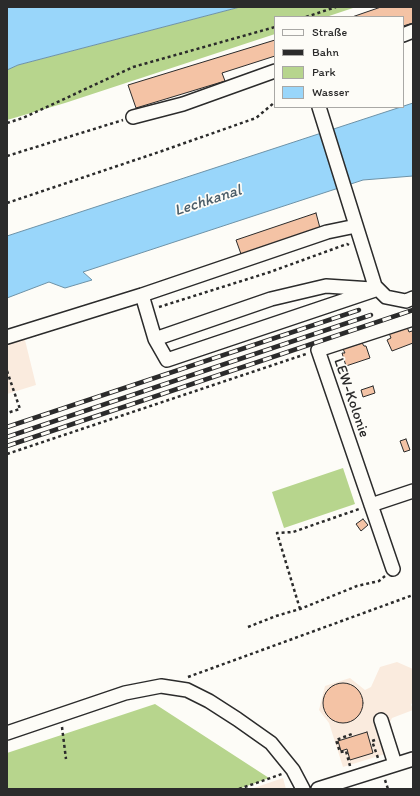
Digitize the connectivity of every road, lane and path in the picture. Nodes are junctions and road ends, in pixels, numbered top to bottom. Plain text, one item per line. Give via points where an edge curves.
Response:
1 (336, 7) edge
2 (309, 16) edge
3 (274, 27) edge
4 (274, 71) edge
5 (274, 103) edge
6 (319, 108) edge
7 (134, 117) joint
8 (7, 123) edge
9 (7, 156) edge
10 (7, 203) edge
11 (356, 226) junction
12 (362, 245) junction
13 (378, 289) junction
14 (142, 295) junction
15 (413, 298) edge
16 (146, 311) junction
17 (413, 319) edge
18 (7, 337) edge
19 (155, 339) junction
20 (318, 350) junction
21 (7, 370) edge
22 (7, 413) edge
23 (7, 454) edge
24 (413, 491) edge
25 (371, 505) junction
26 (393, 569) joint
27 (413, 595) edge
28 (300, 610) junction
29 (248, 627) dead end
30 (183, 678) dead end
31 (60, 715) junction
32 (381, 720) dead end
33 (7, 733) edge
34 (352, 734) dead end
35 (66, 759) dead end
36 (413, 759) edge
37 (395, 764) junction
38 (293, 770) junction
39 (354, 778) junction
40 (239, 789) edge
41 (303, 789) edge
42 (318, 789) edge

1 - 2 path
3 - 8 path via 133,67
4 - 7 street via 183,104
5 - 10 path via 256,118
6 - 11 street
7 - 9 path
11 - 12 street
11 - 14 street via 327,232
12 - 13 street
12 - 16 path via 347,244 270,272
13 - 15 street via 386,297 406,301
13 - 19 street via 326,286 271,299
13 - 19 street via 168,360
14 - 16 street
14 - 18 street
16 - 19 street
17 - 20 street, LEW-Kolonie
20 - 23 path
20 - 25 street, LEW-Kolonie
21 - 22 path via 20,409
24 - 25 street
25 - 26 street, LEW-Kolonie
25 - 28 path via 293,532 277,533
26 - 28 path via 379,581 357,586
27 - 30 path
28 - 29 path
31 - 33 street
31 - 35 path
31 - 38 street via 125,693 161,686 188,690 271,743
32 - 37 street
34 - 39 path via 336,740 340,752 346,751
36 - 37 street
37 - 39 street
38 - 40 path
38 - 41 street
39 - 42 street

